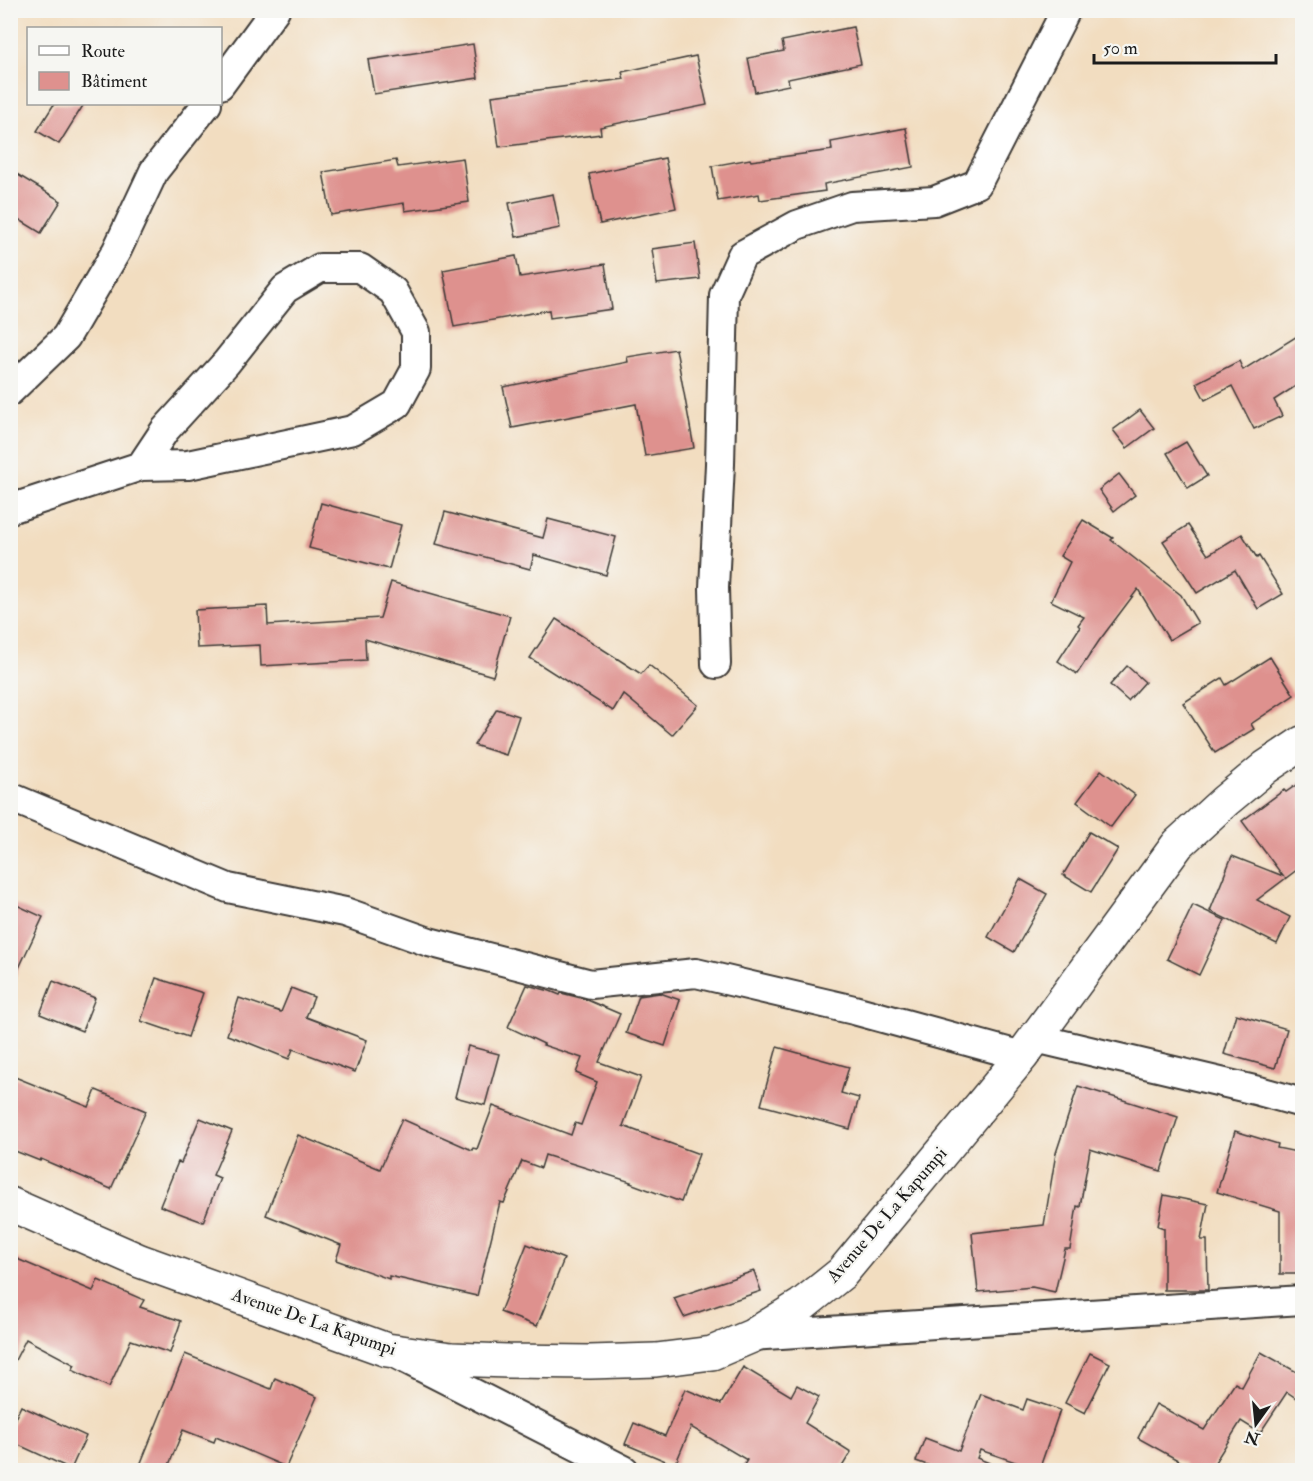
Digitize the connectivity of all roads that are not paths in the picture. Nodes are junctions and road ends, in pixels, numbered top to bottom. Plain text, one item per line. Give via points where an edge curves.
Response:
1 (275, 10) edge
2 (1066, 10) edge
3 (222, 82) edge
4 (206, 105) edge
5 (10, 391) edge
6 (141, 466) junction
7 (10, 508) edge
8 (716, 664) dead end
9 (1302, 743) edge
10 (10, 797) edge
11 (1028, 1047) junction
12 (1302, 1103) edge
13 (10, 1204) edge
14 (1302, 1300) edge
15 (752, 1336) junction
16 (387, 1350) junction
17 (624, 1470) edge

1 - 3 street
2 - 8 street via 977,184 934,201 852,206 797,225 742,255 724,295 714,588
4 - 5 street via 154,171 117,250 66,336
6 - 6 street via 188,465 353,430 397,404 416,369 416,332 393,291 360,268 320,268 285,290 165,430
6 - 7 street
9 - 11 main road, Avenue De La Kapumpi via 1266,767 1178,844
10 - 11 street via 228,888 345,912 429,942 591,984 696,973
11 - 12 street via 1259,1091
11 - 15 main road, Avenue De La Kapumpi via 842,1273 802,1305
13 - 16 main road, Avenue De La Kapumpi via 140,1261
14 - 15 street
15 - 16 main road, Avenue De La Kapumpi via 712,1353 657,1360 474,1360
16 - 17 street

